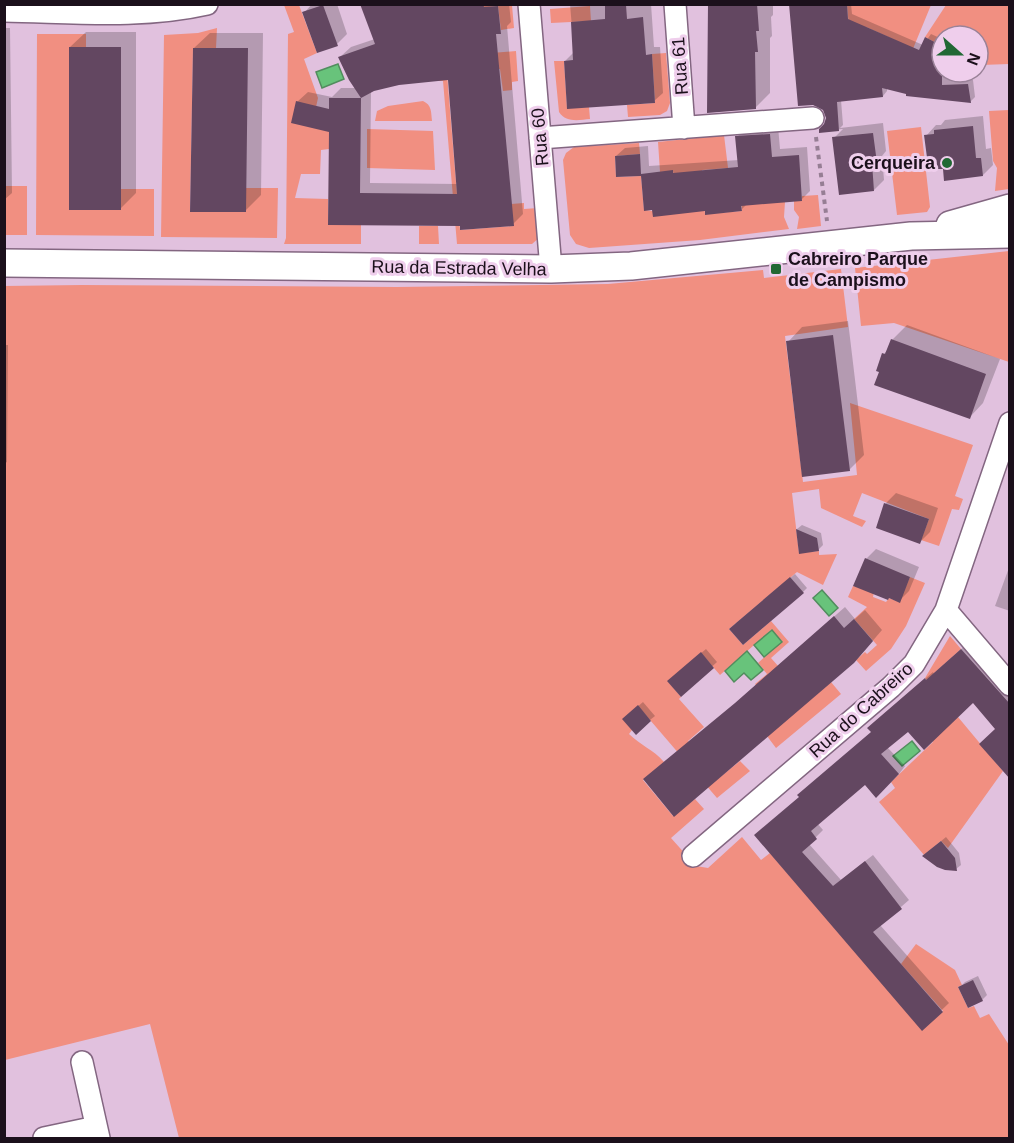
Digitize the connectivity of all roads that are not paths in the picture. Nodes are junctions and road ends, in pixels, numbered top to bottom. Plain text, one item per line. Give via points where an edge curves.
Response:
1 (207, 4) edge
2 (529, 4) edge
3 (675, 4) edge
4 (177, 8) edge
5 (4, 11) edge
6 (813, 118) road end
7 (684, 128) junction
8 (540, 138) junction
9 (1010, 208) edge
10 (1010, 234) edge
11 (911, 236) junction
12 (4, 263) edge
13 (551, 269) junction
14 (1010, 423) edge
15 (946, 610) junction
16 (1010, 685) edge
17 (693, 856) dead end
18 (82, 1062) dead end
19 (97, 1133) edge
20 (44, 1138) edge

1 - 4 street
2 - 8 street, Rua 60
3 - 7 street, Rua 61
4 - 5 street via 137,13
6 - 7 street
7 - 8 street
8 - 13 street, Rua 60
9 - 11 street, Rua da Estrada Velha
10 - 11 street, Rua da Estrada Velha
11 - 13 street, Rua da Estrada Velha via 631,266
12 - 13 street, Rua da Estrada Velha
14 - 15 street, Rua do Cabreiro
15 - 16 street
15 - 17 street, Rua do Cabreiro via 914,664 891,687
18 - 19 street
19 - 20 street

